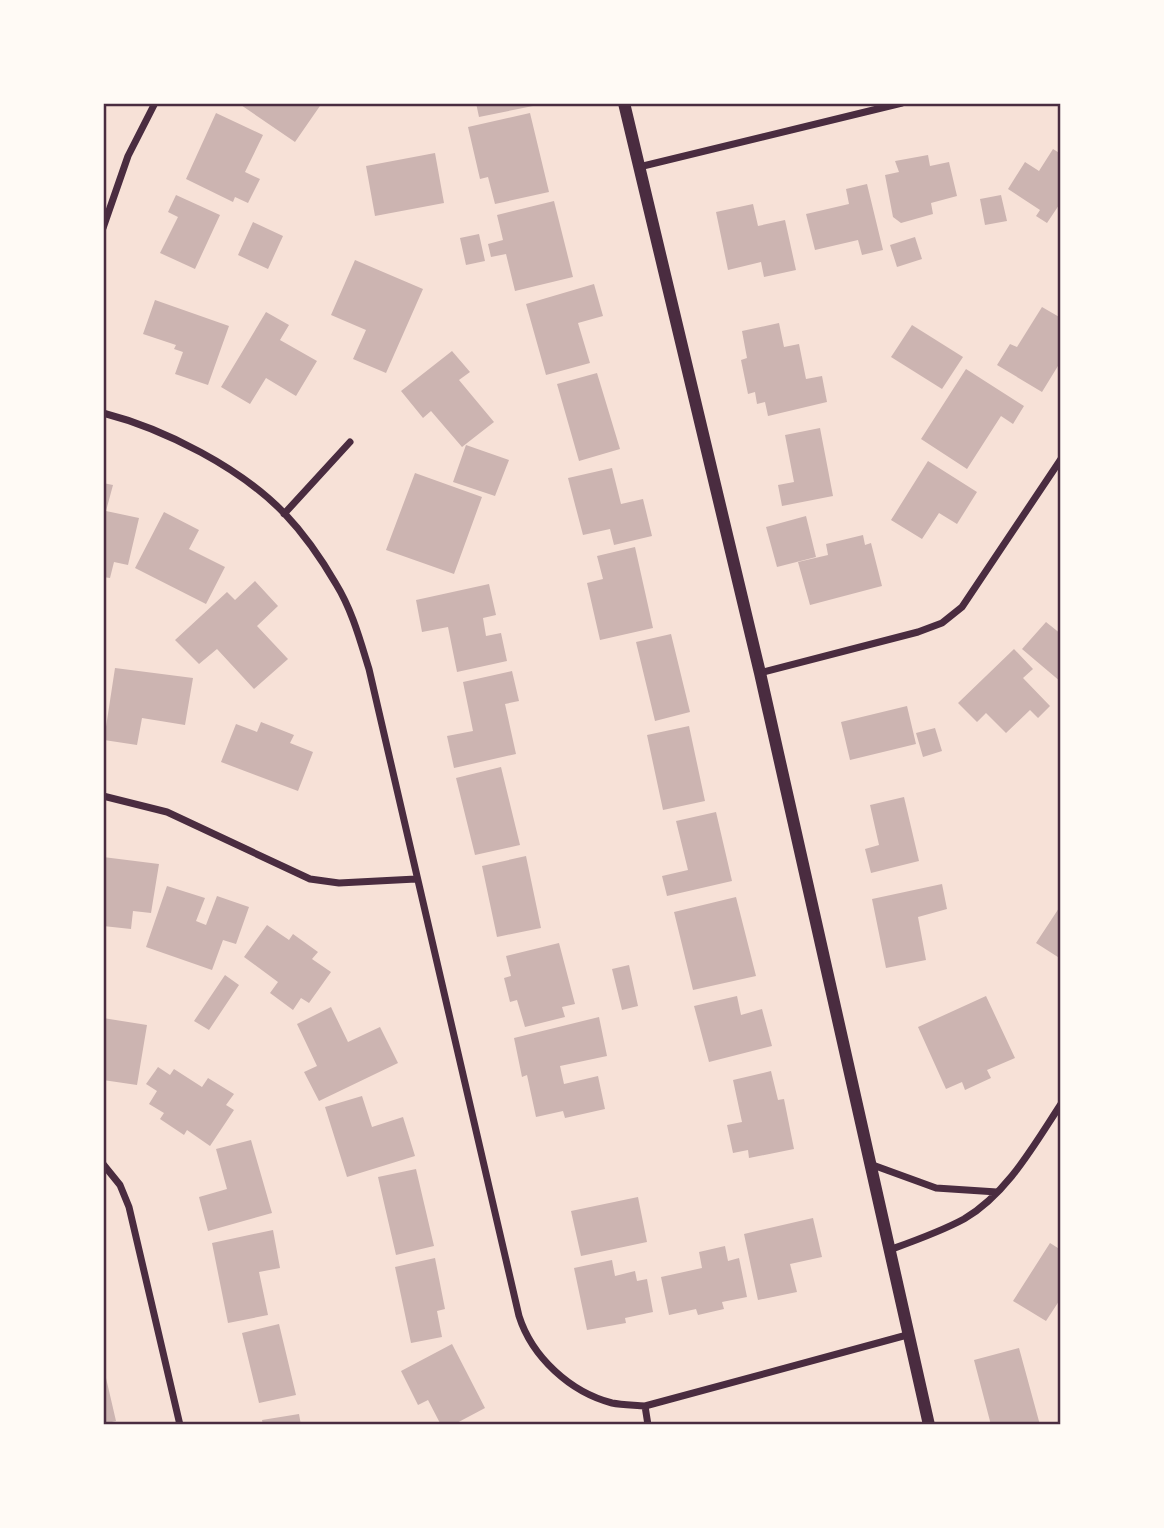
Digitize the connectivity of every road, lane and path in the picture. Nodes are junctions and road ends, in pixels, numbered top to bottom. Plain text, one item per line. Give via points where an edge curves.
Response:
1 (155, 103) edge
2 (624, 103) edge
3 (902, 103) edge
4 (639, 167) junction
5 (103, 228) edge
6 (103, 413) edge
7 (350, 442) dead end
8 (1061, 459) edge
9 (284, 514) junction
10 (760, 673) junction
11 (103, 796) edge
12 (416, 879) junction
13 (1061, 1104) edge
14 (103, 1164) edge
15 (870, 1164) junction
16 (997, 1192) junction
17 (889, 1250) junction
18 (907, 1335) junction
19 (645, 1406) junction
20 (180, 1425) edge
21 (648, 1425) edge
22 (929, 1425) edge

1 - 5 street via 128,156
2 - 4 street
3 - 4 street
4 - 10 street
6 - 9 street via 167,435 210,458
7 - 9 street
8 - 10 street via 962,607 942,622
9 - 12 street via 337,585 354,622 369,669
10 - 15 street
11 - 12 street via 167,812 310,879 339,883
12 - 19 street via 524,1334 564,1378 584,1392 613,1403
13 - 16 street via 1024,1161
14 - 20 street via 120,1185 129,1207
15 - 16 street via 936,1188
15 - 17 street
16 - 17 street via 966,1218
17 - 18 street
18 - 19 street
18 - 22 street
19 - 21 street

